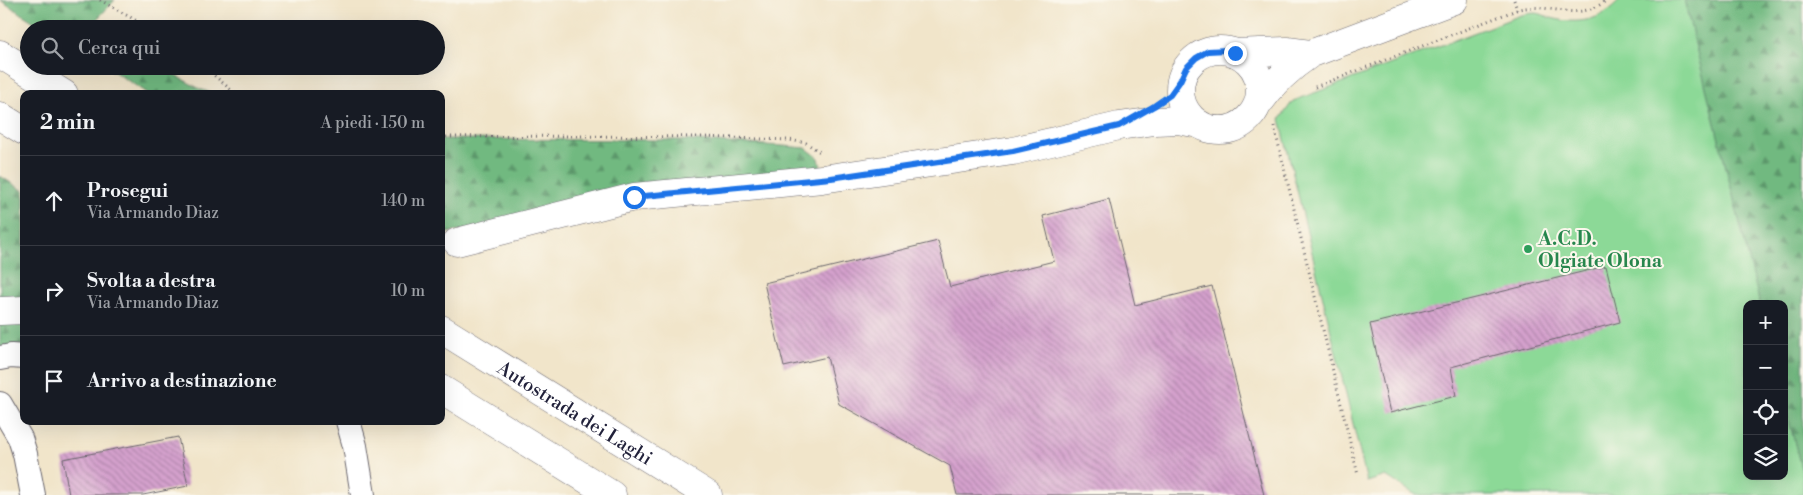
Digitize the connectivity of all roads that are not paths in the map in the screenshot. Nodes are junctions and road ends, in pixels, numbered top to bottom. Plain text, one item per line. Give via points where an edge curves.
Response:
1 (1454, 0) edge
2 (1235, 53) junction
3 (0, 54) edge
4 (1310, 54) junction
5 (20, 66) edge
6 (34, 75) edge
7 (1180, 81) junction
8 (58, 90) edge
9 (1266, 112) junction
10 (0, 116) edge
11 (1199, 124) junction
12 (1119, 126) junction
13 (20, 128) edge
14 (457, 242) dead end
15 (20, 310) edge
16 (0, 311) edge
17 (445, 331) edge
18 (20, 357) edge
19 (0, 358) edge
20 (445, 391) edge
21 (0, 404) edge
22 (349, 425) edge
23 (33, 495) edge
24 (363, 495) edge
25 (612, 495) edge
26 (708, 495) edge

1 - 4 main road
2 - 4 main road via 1287,51
2 - 7 main road via 1208,51 1186,68
2 - 9 main road via 1251,63 1258,76
3 - 5 main road
4 - 9 main road via 1272,84
6 - 8 main road
7 - 11 main road via 1181,102
7 - 12 main road via 1170,95
9 - 11 main road via 1251,116 1227,130
10 - 13 main road
11 - 12 main road via 1178,120
12 - 14 main road via 1013,151 831,178 634,197
15 - 16 main road
17 - 26 main road, Autostrada dei Laghi
18 - 19 street
20 - 25 main road
21 - 23 street via 20,438
22 - 24 street

